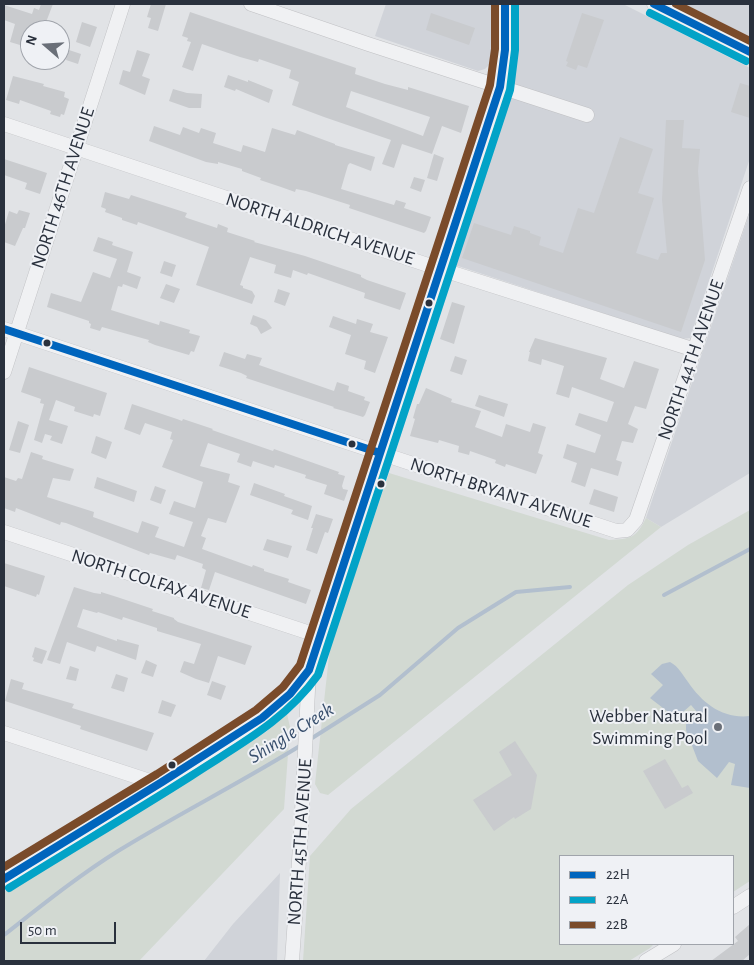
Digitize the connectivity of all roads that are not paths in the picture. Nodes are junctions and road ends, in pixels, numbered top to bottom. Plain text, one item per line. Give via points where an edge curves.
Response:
1 (123, 4) edge
2 (251, 4) edge
3 (504, 4) edge
4 (654, 4) edge
5 (750, 52) edge
6 (500, 87) junction
7 (587, 115) dead end
8 (4, 124) edge
9 (77, 148) junction
10 (750, 188) edge
11 (440, 269) junction
12 (10, 332) edge
13 (695, 350) junction
14 (4, 372) edge
15 (380, 453) junction
16 (627, 530) joint
17 (4, 532) edge
18 (319, 636) junction
19 (309, 670) junction
20 (4, 733) edge
21 (159, 784) junction
22 (4, 879) edge
23 (750, 896) edge
24 (734, 906) edge
25 (672, 945) edge
26 (292, 961) edge
27 (646, 961) edge

1 - 9 street, NORTH 46TH AVENUE
2 - 6 street
3 - 6 street, NORTH 45TH AVENUE via 505,50
4 - 5 street
6 - 7 street
6 - 11 street, NORTH 45TH AVENUE
8 - 9 street, NORTH ALDRICH AVENUE
9 - 11 street, NORTH ALDRICH AVENUE
9 - 12 street, NORTH 46TH AVENUE
10 - 13 street, NORTH 44TH AVENUE
11 - 13 street, NORTH ALDRICH AVENUE
11 - 15 street, NORTH 45TH AVENUE
12 - 14 street, NORTH 46TH AVENUE
12 - 15 street, NORTH BRYANT AVENUE
13 - 16 street, NORTH 44TH AVENUE via 636,520
15 - 16 street, NORTH BRYANT AVENUE via 616,531
15 - 18 street, NORTH 45TH AVENUE
17 - 18 street, NORTH COLFAX AVENUE
18 - 19 street, NORTH 45TH AVENUE
19 - 21 street via 290,694 262,718
19 - 26 street, NORTH 45TH AVENUE
20 - 21 street
21 - 22 street
23 - 24 street
25 - 27 street

